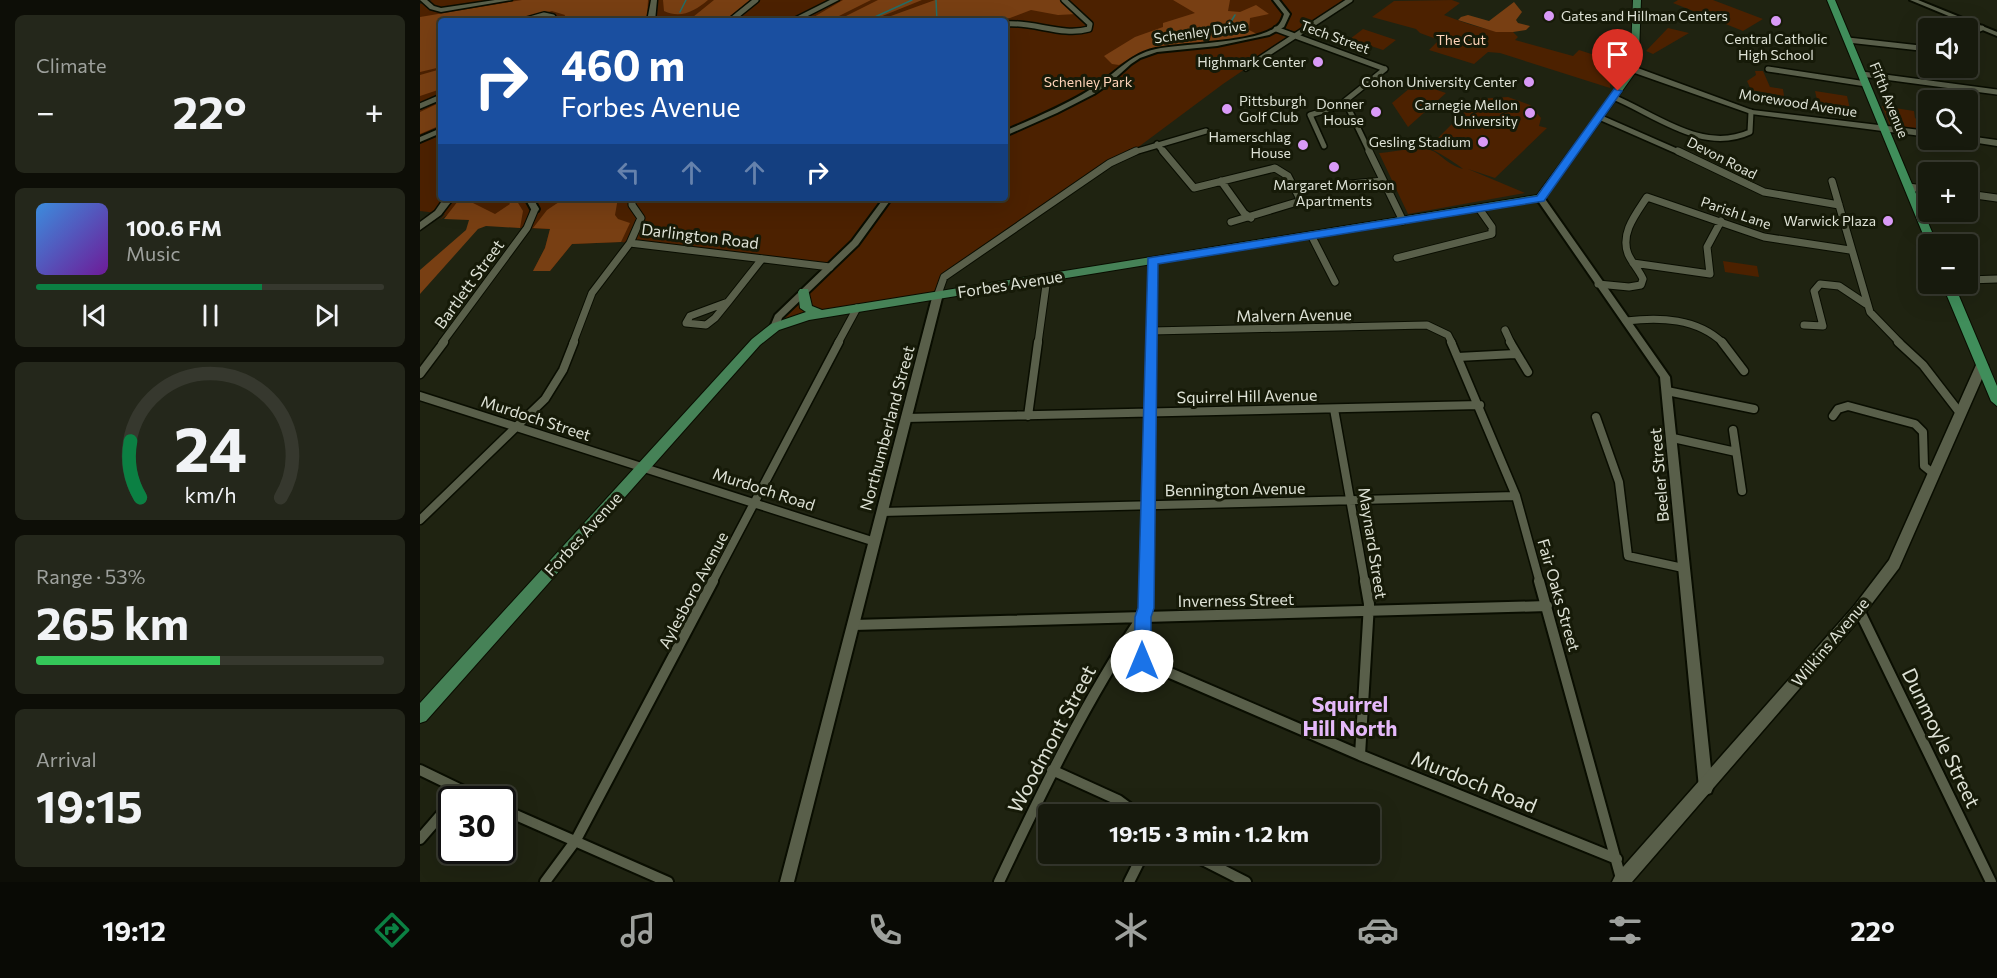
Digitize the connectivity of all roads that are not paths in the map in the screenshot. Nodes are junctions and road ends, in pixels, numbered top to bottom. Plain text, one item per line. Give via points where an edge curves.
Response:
1 (423, 0) edge
2 (509, 0) edge
3 (654, 0) edge
4 (756, 0) edge
5 (836, 0) edge
6 (1064, 0) edge
7 (1276, 0) edge
8 (1350, 0) edge
9 (1636, 0) edge
10 (1831, 0) edge
11 (1913, 0) edge
12 (534, 18) edge
13 (552, 18) edge
14 (651, 18) edge
15 (734, 18) edge
16 (798, 18) edge
17 (1008, 24) edge
18 (1982, 28) junction
19 (1276, 29) junction
20 (1978, 30) edge
21 (1997, 34) edge
22 (1295, 35) junction
23 (1848, 40) junction
24 (1918, 48) edge
25 (1246, 68) dead end
26 (1632, 69) junction
27 (1768, 69) dead end
28 (1862, 74) junction
29 (1866, 84) junction
30 (1997, 92) edge
31 (1613, 97) junction
32 (438, 98) edge
33 (1346, 104) junction
34 (420, 105) edge
35 (1751, 112) junction
36 (1599, 117) junction
37 (1885, 129) junction
38 (438, 131) edge
39 (1206, 131) dead end
40 (1008, 133) edge
41 (1918, 133) edge
42 (420, 140) edge
43 (1978, 140) edge
44 (1997, 143) edge
45 (1157, 144) junction
46 (1324, 146) dead end
47 (1221, 181) junction
48 (1832, 181) dead end
49 (1383, 182) junction
50 (1328, 186) dead end
51 (1909, 187) junction
52 (1918, 188) edge
53 (1978, 195) edge
54 (1540, 198) junction
55 (1997, 198) edge
56 (447, 201) edge
57 (531, 201) edge
58 (632, 201) edge
59 (886, 201) edge
60 (1839, 205) junction
61 (535, 209) joint
62 (1480, 210) junction
63 (1251, 218) junction
64 (1403, 221) junction
65 (1231, 222) dead end
66 (1721, 222) junction
67 (420, 227) edge
68 (1928, 234) edge
69 (1311, 236) junction
70 (630, 243) junction
71 (1850, 250) junction
72 (1397, 258) dead end
73 (762, 259) junction
74 (1152, 261) junction
75 (1633, 263) junction
76 (830, 267) junction
77 (1047, 278) junction
78 (1997, 279) edge
79 (1978, 280) edge
80 (1335, 282) dead end
81 (1598, 284) junction
82 (804, 292) junction
83 (938, 294) junction
84 (1952, 294) edge
85 (728, 302) junction
86 (1867, 304) junction
87 (857, 308) junction
88 (825, 313) junction
89 (1626, 321) junction
90 (1804, 325) dead end
91 (775, 327) junction
92 (1438, 328) joint
93 (1505, 330) dead end
94 (1151, 331) junction
95 (1515, 354) junction
96 (1458, 357) junction
97 (1982, 365) junction
98 (1744, 371) dead end
99 (1528, 372) dead end
100 (420, 374) edge
101 (1667, 391) junction
102 (420, 396) edge
103 (1997, 401) edge
104 (1480, 405) junction
105 (1334, 409) junction
106 (1754, 409) dead end
107 (1960, 413) junction
108 (1148, 414) junction
109 (1833, 416) dead end
110 (1028, 417) junction
111 (1596, 417) dead end
112 (906, 418) junction
113 (517, 427) junction
114 (1734, 430) dead end
115 (1672, 438) junction
116 (1736, 452) junction
117 (643, 467) junction
118 (1934, 474) junction
119 (1742, 491) dead end
120 (1516, 496) junction
121 (1352, 501) junction
122 (756, 504) junction
123 (1148, 506) junction
124 (882, 512) junction
125 (420, 520) edge
126 (874, 542) junction
127 (1683, 568) junction
128 (1547, 606) junction
129 (1859, 610) junction
130 (1368, 611) junction
131 (1143, 617) junction
132 (853, 625) junction
133 (1119, 651) junction
134 (1142, 661) junction
135 (420, 715) edge
136 (1360, 755) junction
137 (420, 770) edge
138 (1052, 770) junction
139 (453, 786) edge
140 (1706, 788) junction
141 (1123, 804) edge
142 (516, 815) edge
143 (438, 818) edge
144 (420, 839) edge
145 (576, 840) junction
146 (1617, 859) junction
147 (1138, 864) edge
148 (1211, 864) edge
149 (545, 882) edge
150 (668, 882) edge
151 (787, 882) edge
152 (999, 882) edge
153 (1129, 882) edge
154 (1246, 882) edge
155 (1622, 882) edge
156 (1990, 882) edge

1 - 2 main road via 442,10
3 - 14 main road
4 - 15 street
5 - 16 main road
6 - 17 street via 1090,24 1089,29 1074,32 1034,22
7 - 19 street via 1286,15
8 - 22 street
9 - 26 main road
10 - 23 highway, Fifth Avenue
11 - 18 street
12 - 13 street
18 - 20 street
18 - 21 street
19 - 22 street, Tech Street
19 - 40 street, Schenley Drive via 1233,43 1159,50 1137,57 1097,89
22 - 25 street
22 - 33 street, Tech Street via 1385,69
23 - 24 street
23 - 28 highway, Fifth Avenue
26 - 31 main road
26 - 35 main road, Morewood Avenue
27 - 29 street
28 - 29 highway, Fifth Avenue
28 - 30 street
29 - 37 highway, Fifth Avenue
31 - 35 street via 1715,142 1739,139 1750,132
31 - 36 main road
32 - 34 street
33 - 46 street via 1310,115
33 - 49 street
35 - 37 main road, Morewood Avenue
36 - 54 main road
36 - 60 street, Devon Road via 1680,150 1754,188 1781,197
37 - 41 main road, Morewood Avenue
37 - 51 highway, Fifth Avenue
38 - 42 street
39 - 45 street, Northumberland Street
43 - 44 main road
45 - 47 street via 1191,187
45 - 83 street, Northumberland Street via 1110,163 1031,216 944,277
47 - 63 street
47 - 63 street via 1275,168 1296,187 1298,202
48 - 60 street
49 - 50 street
49 - 64 street
51 - 52 street
51 - 68 highway, Fifth Avenue
53 - 55 street
54 - 62 main road, Forbes Avenue
54 - 81 street, Beeler Street
56 - 67 main road
57 - 61 street
58 - 70 street via 641,218
59 - 76 street via 865,231
60 - 71 street
61 - 100 street, Bartlett Street via 527,228
62 - 64 main road, Forbes Avenue
62 - 72 street via 1492,227 1492,234
63 - 65 street
64 - 69 main road, Forbes Avenue
66 - 71 street, Parish Lane via 1764,237
66 - 75 street via 1707,247 1710,274
66 - 75 street, Parish Lane via 1647,197 1628,229 1627,249
69 - 74 main road, Forbes Avenue
69 - 80 street
70 - 73 street, Darlington Road
70 - 113 street, Darlington Road via 592,293 563,370 545,399
71 - 86 street
73 - 76 street, Darlington Road
73 - 85 street
74 - 77 main road, Forbes Avenue
74 - 94 street
75 - 81 street via 1643,279 1641,285
76 - 82 street
77 - 83 main road, Forbes Avenue
77 - 110 street
78 - 79 street
81 - 89 street, Beeler Street
82 - 88 main road via 806,308
82 - 91 street via 778,317
83 - 87 main road, Forbes Avenue
83 - 112 street, Northumberland Street
84 - 97 highway
85 - 85 street via 690,316 686,323 711,325
86 - 90 street via 1839,286 1820,284 1814,291 1823,326
86 - 107 street via 1878,323 1923,365
87 - 88 main road, Forbes Avenue
87 - 122 street, Aylesboro Avenue
88 - 91 main road, Forbes Avenue
89 - 98 street via 1660,318 1711,332
89 - 101 street, Beeler Street via 1665,377
91 - 117 main road, Forbes Avenue via 756,342
92 - 94 street, Malvern Avenue via 1427,325
92 - 96 street, Fair Oaks Street via 1448,335
93 - 95 street
94 - 108 street
95 - 96 street
95 - 99 street
96 - 104 street, Fair Oaks Street
97 - 103 highway
97 - 107 main road, Wilkins Avenue
101 - 106 street
101 - 115 street, Beeler Street
102 - 113 street, Murdoch Street
104 - 105 street, Squirrel Hill Avenue
104 - 120 street, Fair Oaks Street
105 - 108 street, Squirrel Hill Avenue
105 - 121 street, Maynard Street
107 - 118 main road, Wilkins Avenue
108 - 110 street, Squirrel Hill Avenue
108 - 123 street
109 - 118 street via 1838,409 1848,406 1915,424 1923,432 1924,466
110 - 112 street, Squirrel Hill Avenue
111 - 127 street via 1619,482 1628,556
112 - 124 street, Northumberland Street
113 - 117 street, Murdoch Street
113 - 125 street, Darlington Road
114 - 116 street
115 - 116 street
115 - 127 street, Beeler Street
116 - 119 street
117 - 122 street, Murdoch Road
117 - 135 main road, Forbes Avenue
118 - 129 main road, Wilkins Avenue via 1894,564
120 - 121 street, Bennington Avenue
120 - 128 street, Fair Oaks Street
121 - 123 street, Bennington Avenue
121 - 130 street, Maynard Street
122 - 126 street, Murdoch Road
122 - 145 street, Aylesboro Avenue
123 - 124 street, Bennington Avenue
123 - 131 street
124 - 126 street, Northumberland Street
126 - 132 street, Northumberland Street
127 - 140 street, Beeler Street
128 - 130 street, Inverness Street
128 - 146 street, Fair Oaks Street
129 - 140 main road, Wilkins Avenue
129 - 156 street, Dunmoyle Street
130 - 131 street, Inverness Street
130 - 136 street, Maynard Street
131 - 132 street, Inverness Street
131 - 133 street, Woodmont Street
131 - 134 street
132 - 151 street, Northumberland Street
133 - 134 street, Murdoch Road
133 - 138 street, Woodmont Street
134 - 136 street, Murdoch Road
136 - 146 street, Murdoch Road
137 - 139 street
138 - 141 street
138 - 152 street, Woodmont Street
140 - 155 main road, Wilkins Avenue
142 - 145 street
143 - 144 street
145 - 149 street, Aylesboro Avenue
145 - 150 street
146 - 155 street, Fair Oaks Street
147 - 153 street
148 - 154 street

